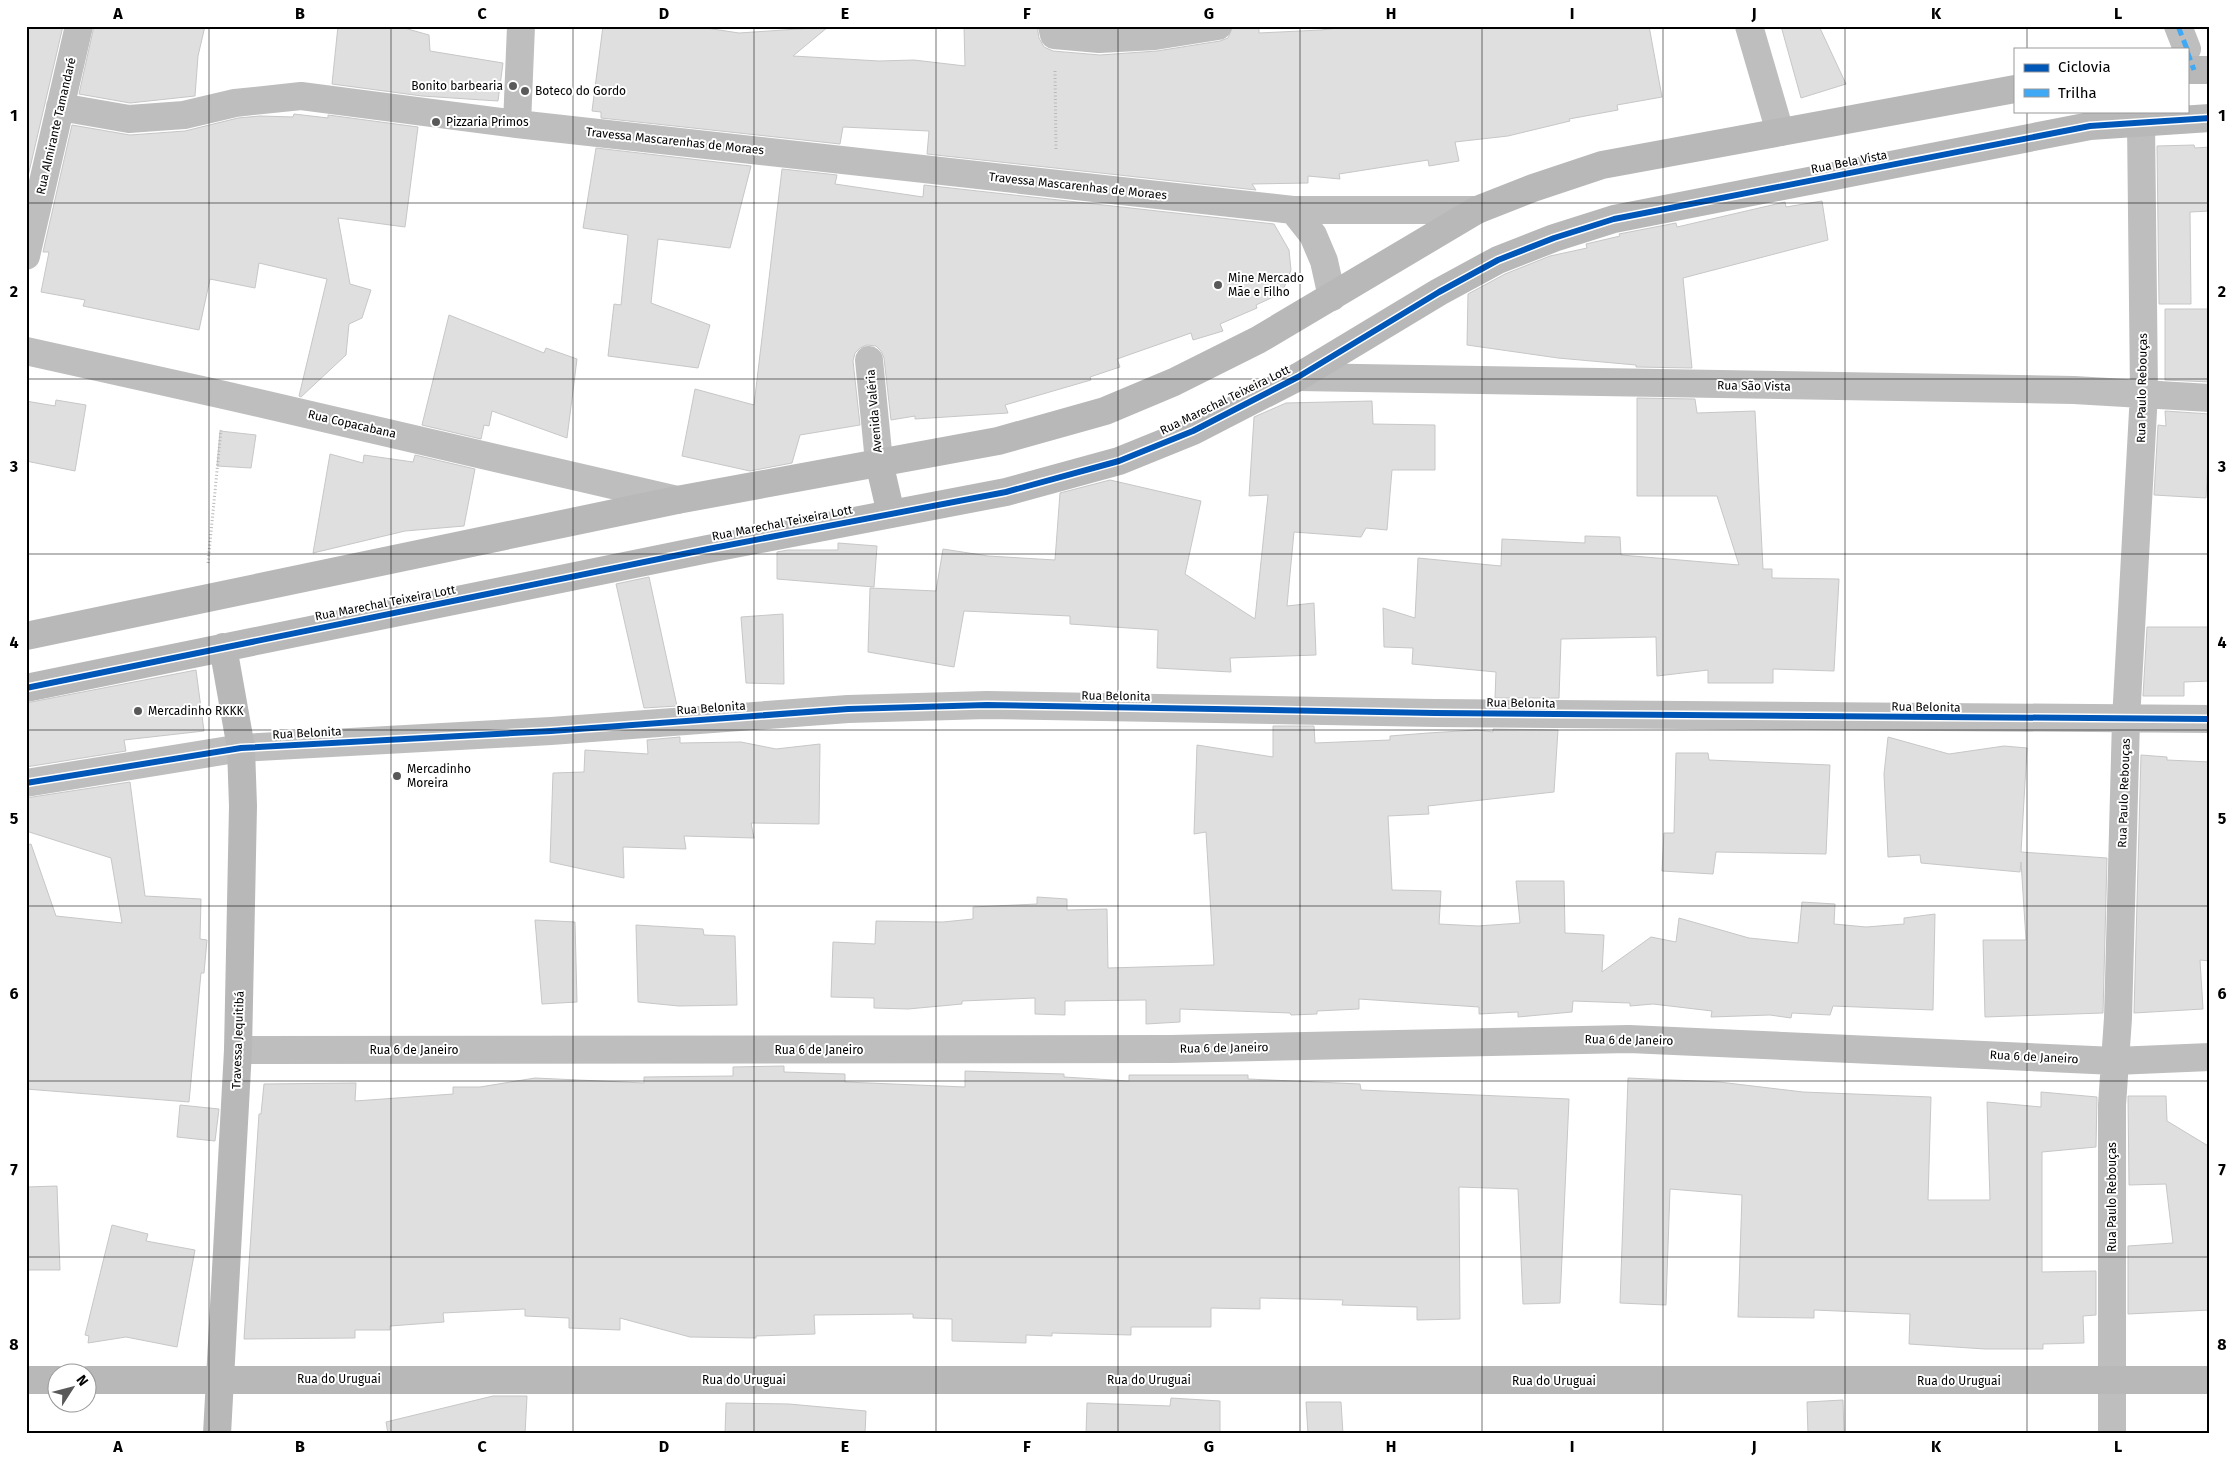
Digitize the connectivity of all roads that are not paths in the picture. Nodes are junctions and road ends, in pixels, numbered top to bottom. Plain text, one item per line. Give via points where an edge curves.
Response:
1 (79, 26) edge
2 (521, 26) edge
3 (1218, 26) edge
4 (1749, 26) edge
5 (2178, 26) edge
6 (1053, 31) edge
7 (2187, 48) edge
8 (2188, 50) edge
9 (2193, 62) edge
10 (2014, 89) edge
11 (60, 107) junction
12 (2210, 118) edge
13 (2141, 122) junction
14 (517, 124) junction
15 (1780, 132) junction
16 (1293, 210) junction
17 (1477, 210) junction
18 (26, 256) edge
19 (1498, 260) joint
20 (1332, 297) junction
21 (26, 351) edge
22 (869, 360) dead end
23 (1298, 377) junction
24 (2144, 394) junction
25 (2210, 398) edge
26 (878, 462) junction
27 (677, 500) junction
28 (891, 514) junction
29 (26, 636) edge
30 (223, 647) junction
31 (26, 688) edge
32 (2210, 719) edge
33 (2126, 720) junction
34 (241, 748) junction
35 (26, 783) edge
36 (238, 1050) junction
37 (2210, 1057) edge
38 (2115, 1061) junction
39 (220, 1379) junction
40 (26, 1380) edge
41 (48, 1380) edge
42 (98, 1380) edge
43 (2210, 1380) edge
44 (2112, 1382) junction
45 (218, 1434) edge
46 (2112, 1434) edge

1 - 11 street, Rua Almirante Tamandaré
2 - 14 street
3 - 6 street via 1155,36 1099,39
4 - 15 street
5 - 7 street
8 - 9 street
10 - 15 street
11 - 14 street, Travessa Mascarenhas de Moraes via 129,119 184,115 235,103 301,96
11 - 18 street, Rua Almirante Tamandaré
12 - 13 street, Rua Bela Vista
13 - 19 street, Rua Bela Vista via 2064,131 1614,219
13 - 24 street, Rua Paulo Rebouças
14 - 16 street, Travessa Mascarenhas de Moraes
15 - 17 street via 1602,165
16 - 17 street, Travessa Mascarenhas de Moraes
16 - 20 street via 1313,235 1324,261
17 - 20 street
19 - 23 street, Rua Marechal Teixeira Lott
20 - 26 street via 1258,340 1174,382 1105,411 998,441
21 - 27 street, Rua Copacabana
22 - 26 street, Avenida Valéria
23 - 24 street, Rua São Vista
23 - 28 street, Rua Marechal Teixeira Lott via 1193,431 1119,461 1006,492
24 - 25 street, Rua São Vista
24 - 33 street, Rua Paulo Rebouças
26 - 27 street
26 - 28 street
27 - 29 street
28 - 30 street, Rua Marechal Teixeira Lott
30 - 31 street, Rua Marechal Teixeira Lott
30 - 34 street, Travessa Jequitibá
32 - 33 street, Rua Belonita
33 - 34 street, Rua Belonita via 988,705 848,709 551,732
33 - 38 street, Rua Paulo Rebouças
34 - 35 street, Rua Belonita
34 - 36 street, Travessa Jequitibá via 243,806
36 - 38 street, Rua 6 de Janeiro via 1170,1049 1629,1039
36 - 39 street, Travessa Jequitibá
37 - 38 street, Rua 6 de Janeiro
38 - 44 street, Rua Paulo Rebouças via 2112,1105
39 - 42 street, Rua do Uruguai
39 - 44 street, Rua do Uruguai
39 - 45 street, Travessa Jequitibá
40 - 41 street
43 - 44 street, Rua do Uruguai
44 - 46 street, Rua Paulo Rebouças

